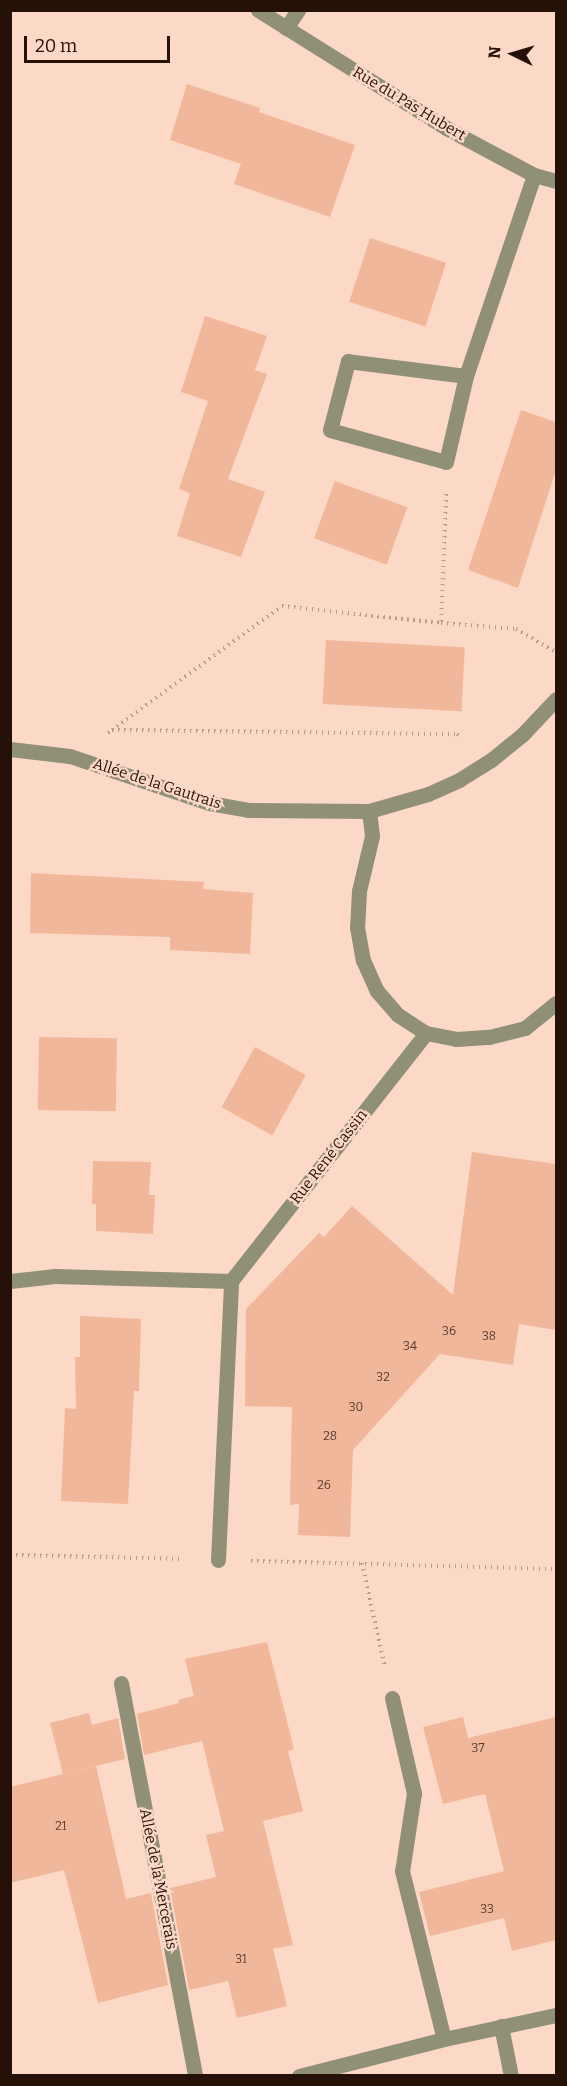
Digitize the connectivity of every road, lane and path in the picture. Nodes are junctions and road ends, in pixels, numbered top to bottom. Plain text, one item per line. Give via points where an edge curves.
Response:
1 (258, 10) edge
2 (298, 10) edge
3 (286, 28) junction
4 (534, 175) junction
5 (556, 181) edge
6 (466, 376) junction
7 (446, 462) junction
8 (441, 623) junction
9 (556, 652) edge
10 (556, 699) edge
11 (112, 730) junction
12 (10, 749) edge
13 (70, 756) junction
14 (491, 760) junction
15 (369, 811) junction
16 (556, 1003) edge
17 (426, 1033) junction
18 (10, 1281) edge
19 (231, 1281) junction
20 (10, 1555) edge
21 (218, 1560) junction
22 (362, 1563) junction
23 (556, 1569) edge
24 (121, 1683) dead end
25 (392, 1698) joint
26 (556, 2015) edge
27 (501, 2026) junction
28 (444, 2039) junction
29 (195, 2076) edge
30 (299, 2076) edge
31 (512, 2076) edge

1 - 3 street, Rue du Pas Hubert
2 - 3 street
3 - 4 street, Rue du Pas Hubert via 446,128
4 - 5 street, Rue du Pas Hubert
4 - 6 street
6 - 7 street
6 - 7 street via 348,361 330,430
7 - 8 path
8 - 9 path via 516,629
8 - 11 path via 282,606
10 - 14 street, Allée de la Gautrais
11 - 13 path
11 - 14 path via 457,734
12 - 13 street, Allée de la Gautrais
13 - 15 street, Allée de la Gautrais via 209,804 259,810
14 - 15 street, Allée de la Gautrais via 428,794
15 - 17 street via 372,836 359,891 357,927 363,960 377,991 398,1015
16 - 17 street via 525,1028 489,1037 457,1039
17 - 19 street, Rue René Cassin
18 - 19 street via 55,1276
19 - 21 street
20 - 21 path
21 - 22 path
22 - 23 path
22 - 25 path
24 - 29 street, Allée de la Mercerais
25 - 28 street via 414,1793 402,1871
26 - 27 street
27 - 28 street
27 - 31 street
28 - 30 street

